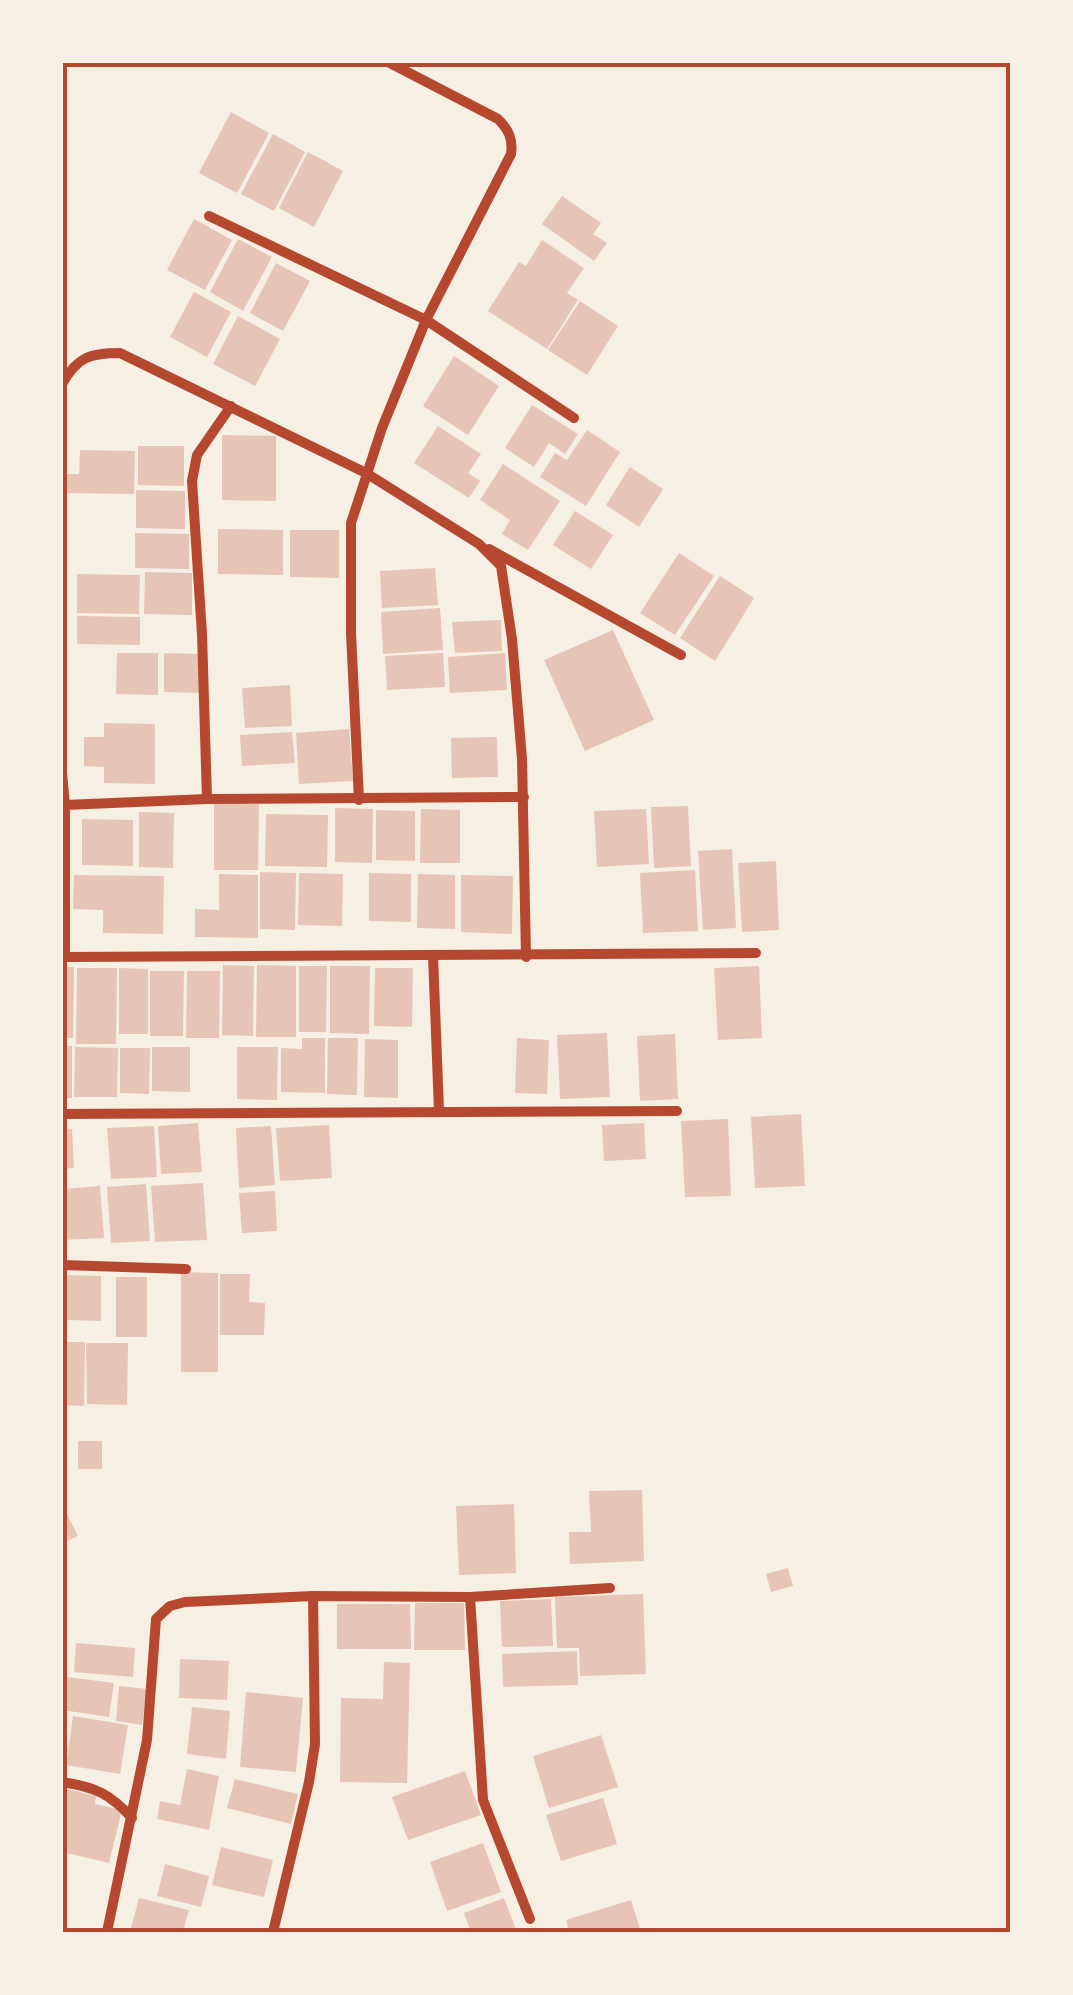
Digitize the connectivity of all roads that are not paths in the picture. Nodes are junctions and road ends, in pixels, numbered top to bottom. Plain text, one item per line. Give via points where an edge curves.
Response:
1 (388, 62) edge
2 (209, 216) dead end
3 (426, 320) junction
4 (62, 384) edge
5 (230, 406) junction
6 (574, 418) dead end
7 (366, 473) junction
8 (478, 544) junction
9 (681, 655) dead end
10 (62, 773) edge
11 (524, 797) junction
12 (207, 799) junction
13 (358, 800) junction
14 (64, 805) edge
15 (756, 953) dead end
16 (433, 955) junction
17 (64, 957) edge
18 (526, 957) junction
19 (438, 1110) junction
20 (677, 1111) dead end
21 (62, 1114) edge
22 (62, 1264) edge
23 (186, 1269) dead end
24 (610, 1588) dead end
25 (313, 1596) junction
26 (470, 1597) junction
27 (62, 1782) edge
28 (132, 1818) junction
29 (530, 1919) dead end
30 (108, 1932) edge
31 (272, 1932) edge

1 - 3 street via 498,120 512,143
2 - 3 street
3 - 6 street
3 - 7 street
4 - 5 street via 93,353 120,353
5 - 7 street
5 - 12 street via 197,455 192,480
7 - 8 street
7 - 13 street via 351,523
8 - 9 street
8 - 11 street via 501,566
10 - 14 street
11 - 13 street
11 - 18 street
12 - 13 street
12 - 14 street
14 - 17 street
15 - 18 street
16 - 17 street
16 - 18 street
16 - 19 street
19 - 20 street
19 - 21 street
22 - 23 street
24 - 26 street
25 - 26 street
25 - 28 street via 184,1602 156,1620 148,1740
25 - 31 street via 315,1744
26 - 29 street via 483,1800
27 - 28 street via 112,1796
28 - 30 street

